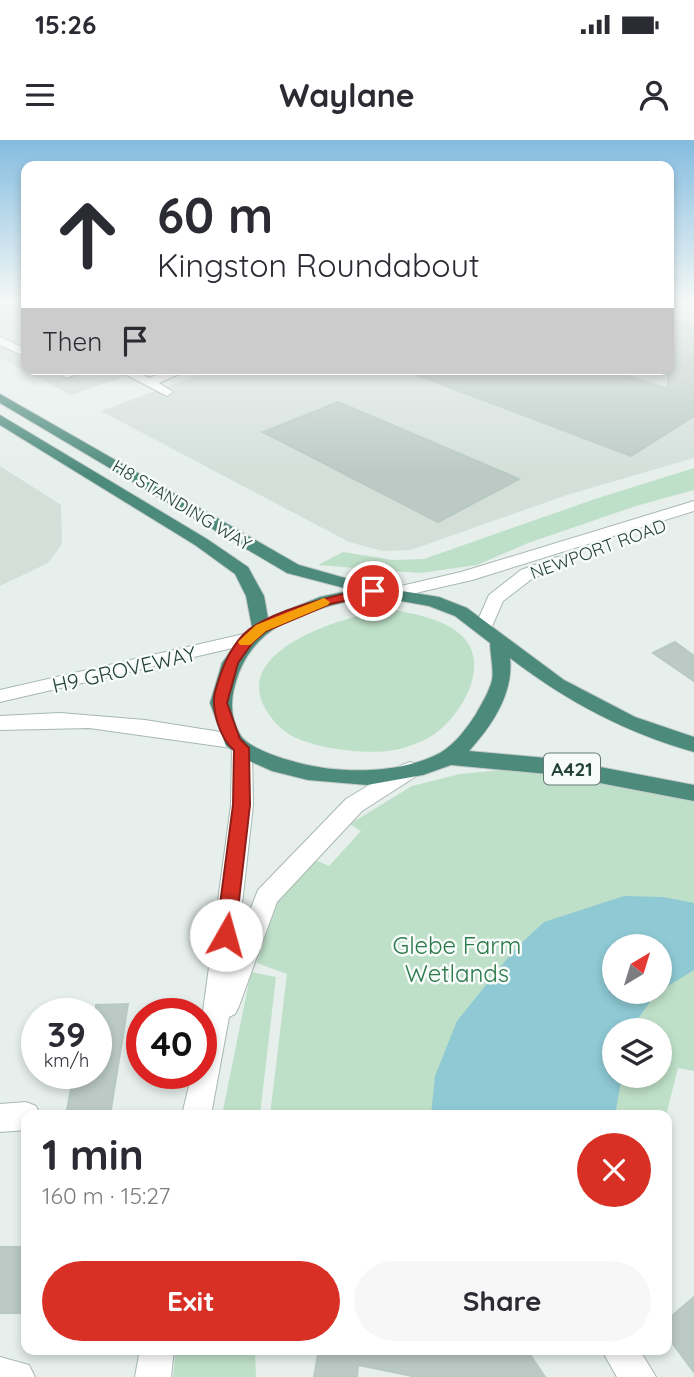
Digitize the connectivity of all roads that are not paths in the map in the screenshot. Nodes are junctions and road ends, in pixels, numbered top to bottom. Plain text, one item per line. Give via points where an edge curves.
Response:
1 (132, 375) edge
2 (164, 375) edge
3 (144, 381) junction
4 (167, 392) dead end
5 (0, 398) edge
6 (0, 419) edge
7 (694, 506) edge
8 (694, 513) edge
9 (373, 591) junction
10 (394, 593) junction
11 (484, 627) junction
12 (254, 633) junction
13 (499, 643) junction
14 (0, 696) edge
15 (0, 723) edge
16 (237, 745) junction
17 (694, 746) edge
18 (449, 757) junction
19 (410, 770) junction
20 (694, 793) edge
21 (217, 1015) edge
22 (217, 1032) edge
23 (202, 1089) edge
24 (197, 1110) edge
25 (21, 1116) edge
26 (0, 1118) edge
27 (156, 1355) edge
28 (622, 1355) edge
29 (0, 1376) edge
30 (17, 1377) edge
31 (152, 1377) edge
32 (638, 1377) edge

1 - 3 street
2 - 3 street
3 - 4 street
5 - 9 highway, H8 STANDING WAY via 293,569
6 - 12 highway, H8 STANDING WAY via 242,571 252,587
7 - 10 street via 477,573
8 - 11 street, NEWPORT ROAD via 527,574 495,599
9 - 10 highway
9 - 12 highway via 326,601
10 - 11 highway via 433,601
11 - 13 highway
12 - 14 street, H9 GROVEWAY via 124,669
12 - 16 highway via 231,663 220,703
13 - 17 highway via 557,684 628,722
13 - 18 highway via 501,681 478,727
15 - 16 street, H9 GROVEWAY via 112,721
16 - 19 highway via 306,773 356,778
16 - 21 street via 242,805
18 - 19 highway
18 - 20 highway, A421 via 558,766
19 - 22 street via 354,805 267,897
23 - 24 street
25 - 26 street
27 - 31 street
28 - 32 street
29 - 30 street

